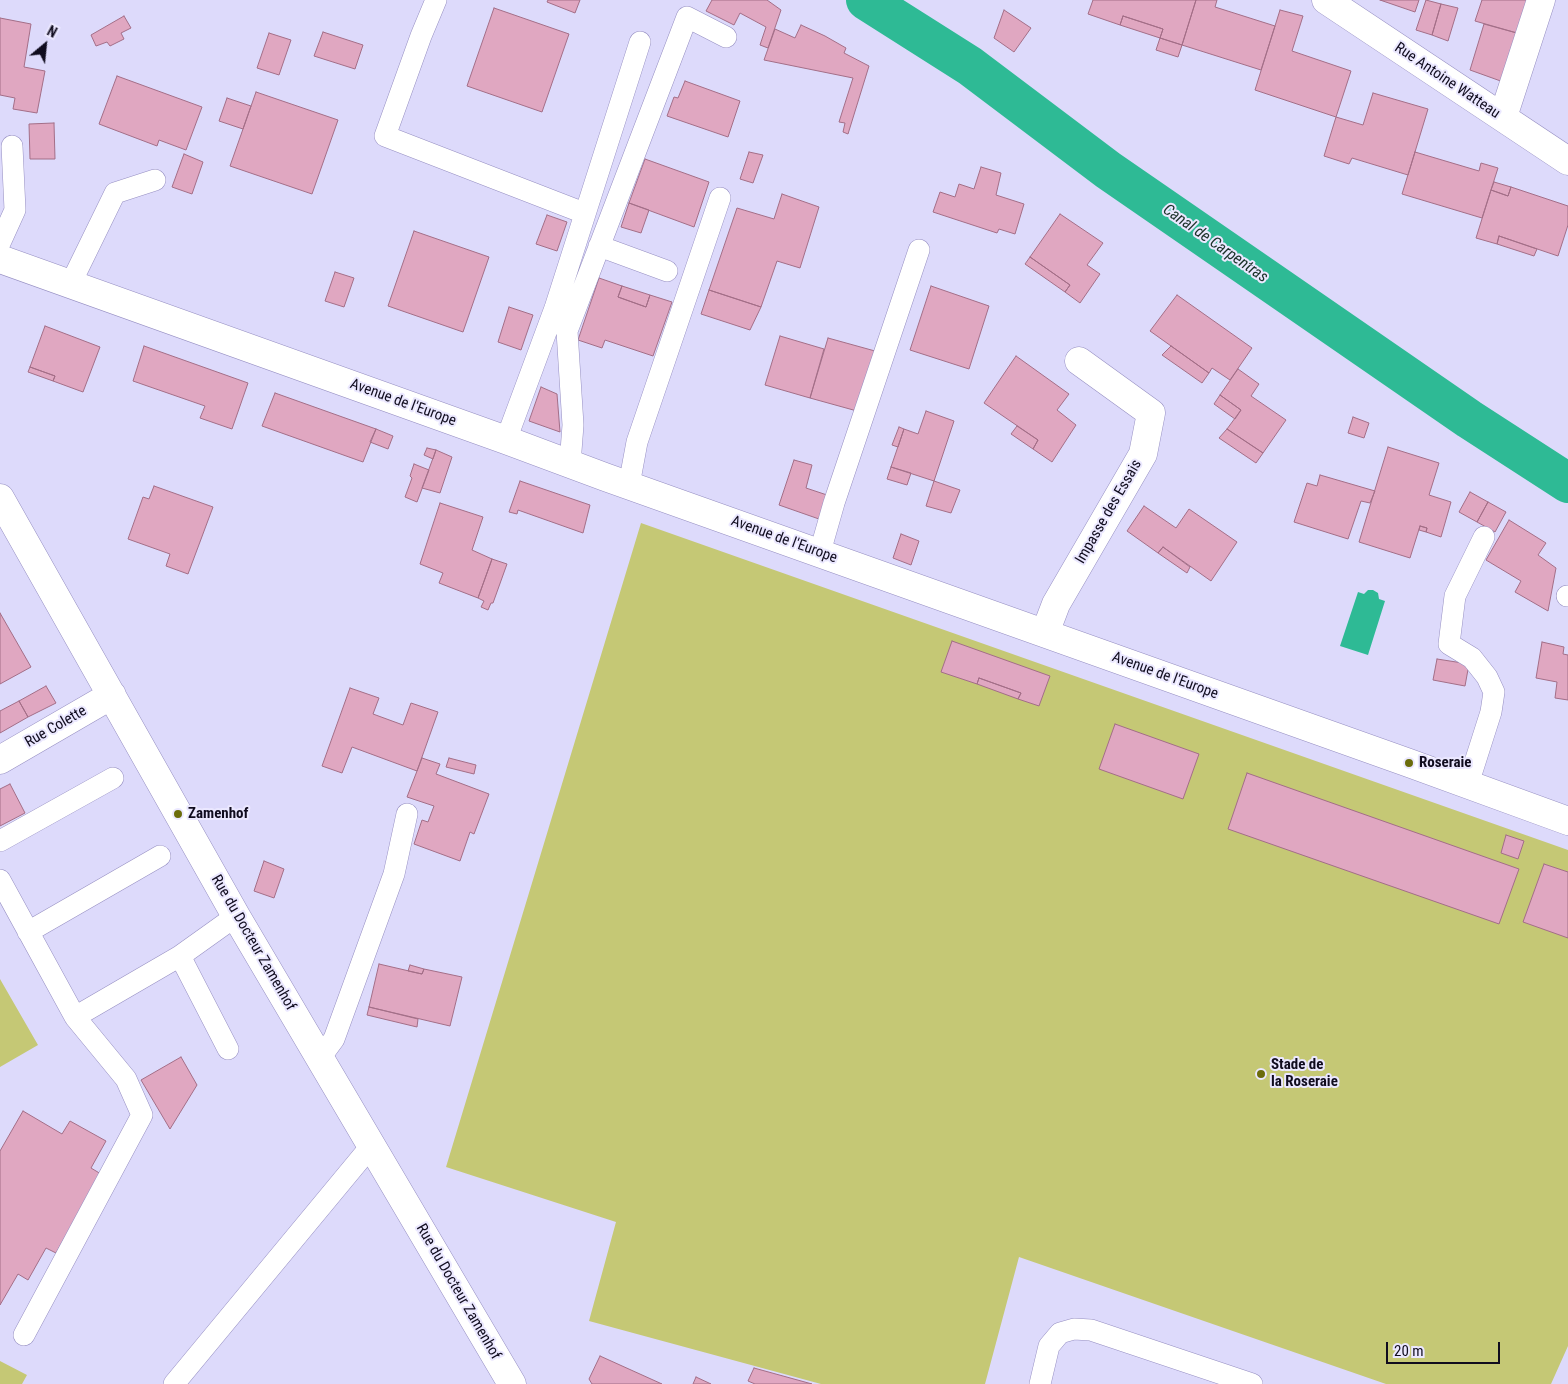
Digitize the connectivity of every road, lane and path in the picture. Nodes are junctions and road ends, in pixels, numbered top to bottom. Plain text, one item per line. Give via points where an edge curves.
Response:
1 (436, 0) edge
2 (1326, 0) edge
3 (1541, 0) edge
4 (726, 37) dead end
5 (640, 42) dead end
6 (1503, 118) junction
7 (12, 146) dead end
8 (1568, 161) edge
9 (155, 180) dead end
10 (720, 198) dead end
11 (584, 213) junction
12 (0, 243) edge
13 (599, 246) junction
14 (919, 250) dead end
15 (0, 259) edge
16 (667, 271) dead end
17 (70, 285) junction
18 (1079, 361) dead end
19 (506, 440) junction
20 (570, 464) junction
21 (629, 485) junction
22 (0, 498) edge
23 (1484, 537) dead end
24 (820, 552) junction
25 (1045, 633) junction
26 (112, 695) junction
27 (0, 760) edge
28 (113, 778) dead end
29 (1468, 784) junction
30 (407, 814) dead end
31 (1568, 821) edge
32 (0, 841) edge
33 (160, 856) dead end
34 (0, 880) edge
35 (236, 916) junction
36 (28, 932) junction
37 (180, 956) junction
38 (75, 1017) junction
39 (228, 1049) dead end
40 (320, 1058) junction
41 (371, 1146) junction
42 (24, 1335) dead end
43 (174, 1384) edge
44 (512, 1384) edge
45 (1040, 1384) edge
46 (1252, 1384) edge

1 - 11 lane via 385,136
2 - 6 street, Rue Antoine Watteau
3 - 6 street
4 - 13 lane via 686,17
5 - 11 lane
6 - 8 street, Rue Antoine Watteau
7 - 12 lane via 15,210
9 - 17 lane via 115,193
10 - 21 lane via 638,442
11 - 19 lane via 555,308
13 - 16 lane
13 - 20 lane via 567,330 573,425
14 - 24 lane
15 - 17 street, Avenue de l'Europe
17 - 19 street, Avenue de l'Europe
18 - 25 street, Impasse des Essais via 1151,413 1143,454 1056,604
19 - 20 street, Avenue de l'Europe
20 - 21 street, Avenue de l'Europe
21 - 24 street, Avenue de l'Europe
22 - 26 street, Rue du Docteur Zamenhof
23 - 29 lane via 1455,596 1449,644 1472,658 1494,692 1491,712
24 - 25 street, Avenue de l'Europe
25 - 29 street, Avenue de l'Europe
26 - 27 street, Rue Colette
26 - 35 street, Rue du Docteur Zamenhof
28 - 32 lane
29 - 31 street, Avenue de l'Europe
30 - 40 lane via 394,874 334,1039
33 - 36 lane
34 - 36 lane
35 - 37 lane
35 - 40 street, Rue du Docteur Zamenhof
36 - 38 lane
37 - 38 lane
37 - 39 lane
38 - 42 lane via 126,1079 142,1114
40 - 41 street, Rue du Docteur Zamenhof
41 - 43 lane
41 - 44 street, Rue du Docteur Zamenhof
45 - 46 lane via 1049,1346 1060,1333 1074,1329 1091,1330

